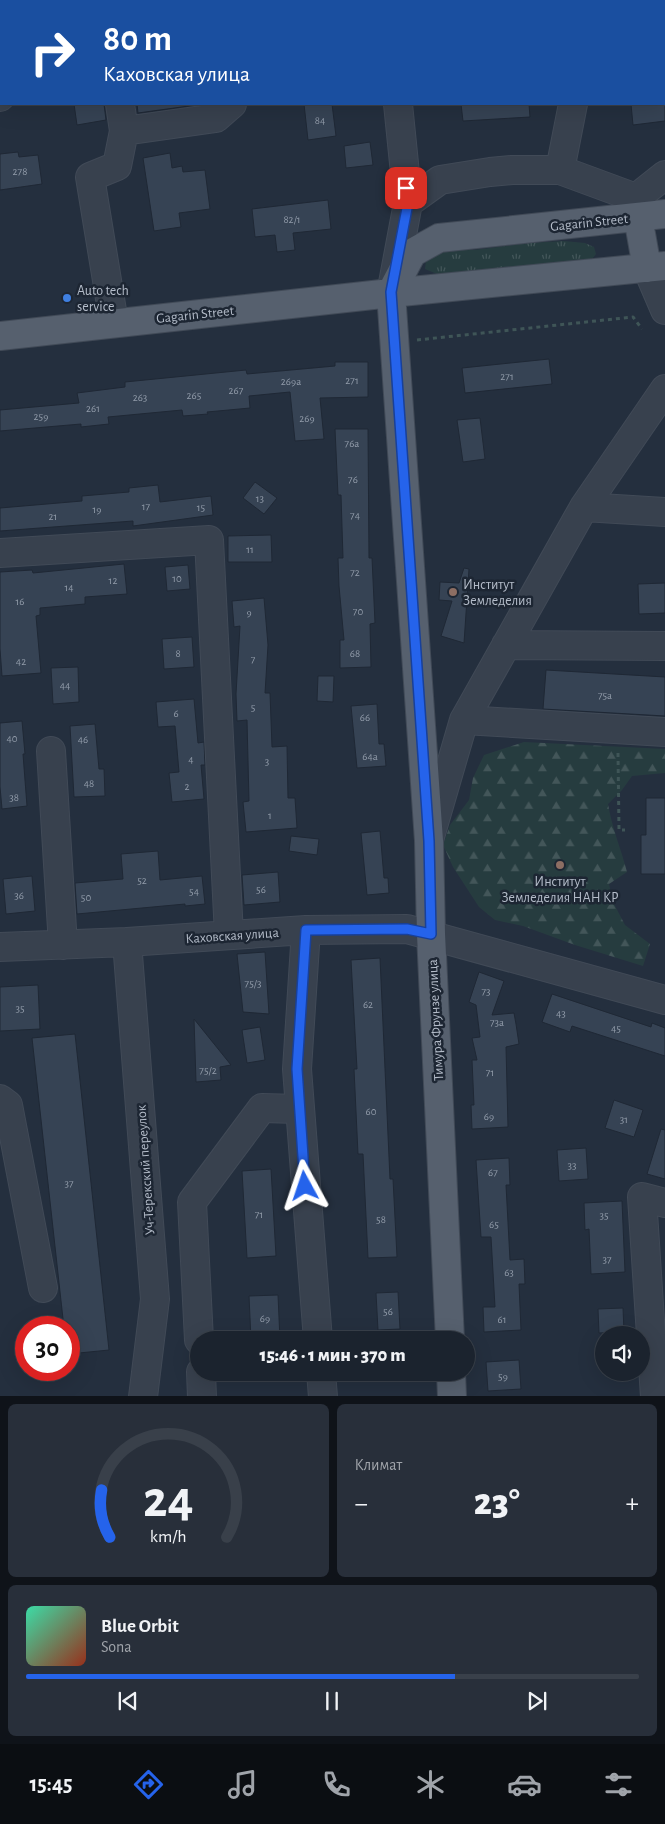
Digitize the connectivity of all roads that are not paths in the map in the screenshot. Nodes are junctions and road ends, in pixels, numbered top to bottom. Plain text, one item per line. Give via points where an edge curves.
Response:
1 (120, 105) edge
2 (231, 105) edge
3 (398, 105) edge
4 (572, 105) edge
5 (124, 131) junction
6 (560, 170) junction
7 (665, 175) edge
8 (408, 203) junction
9 (637, 207) junction
10 (665, 214) edge
11 (656, 267) edge
12 (391, 292) junction
13 (665, 310) edge
14 (114, 322) junction
15 (0, 336) edge
16 (665, 389) edge
17 (584, 507) junction
18 (665, 512) edge
19 (0, 553) edge
20 (506, 645) junction
21 (665, 646) edge
22 (464, 720) junction
23 (665, 732) edge
24 (51, 752) dead end
25 (429, 841) junction
26 (306, 930) junction
27 (431, 934) junction
28 (229, 935) junction
29 (127, 942) junction
30 (63, 945) junction
31 (0, 946) edge
32 (665, 1000) edge
33 (0, 1099) edge
34 (298, 1109) junction
35 (665, 1203) edge
36 (43, 1288) dead end
37 (199, 1331) edge
38 (317, 1331) edge
39 (450, 1331) edge
40 (201, 1381) edge
41 (322, 1381) edge
42 (451, 1381) edge
43 (143, 1396) edge
44 (202, 1396) edge
45 (323, 1396) edge
46 (452, 1396) edge
47 (655, 1396) edge

1 - 5 street
2 - 5 street via 216,118
3 - 8 street, Тимура Фрунзе улица
4 - 6 street
5 - 14 street via 117,166 90,177
6 - 8 street via 490,172 440,180
6 - 9 street
7 - 9 street
8 - 12 street, Тимура Фрунзе улица
9 - 10 main road, Gagarin Street
9 - 11 main road
9 - 12 main road, Gagarin Street via 439,238 412,253
11 - 12 main road, Gagarin Street
11 - 13 street
12 - 14 main road, Gagarin Street
12 - 25 main road, Тимура Фрунзе улица
14 - 15 main road, Gagarin Street
16 - 17 street
17 - 18 street
17 - 20 street
19 - 28 street via 209,540
20 - 21 street
20 - 22 street
22 - 23 street
22 - 25 street
24 - 30 street
25 - 27 main road, Тимура Фрунзе улица
26 - 27 street, Каховская улица via 407,929
26 - 28 street, Каховская улица
26 - 34 street via 297,1069
27 - 32 street, Каховская улица
27 - 39 main road, Тимура Фрунзе улица
28 - 29 street, Каховская улица
29 - 30 street, Каховская улица
29 - 43 street, Уч-Терекский переулок via 155,1299
30 - 31 street, Каховская улица
33 - 36 street via 8,1105
34 - 37 street via 262,1108 192,1202
34 - 38 street
35 - 47 street via 642,1197
40 - 44 street
41 - 45 street
42 - 46 main road

